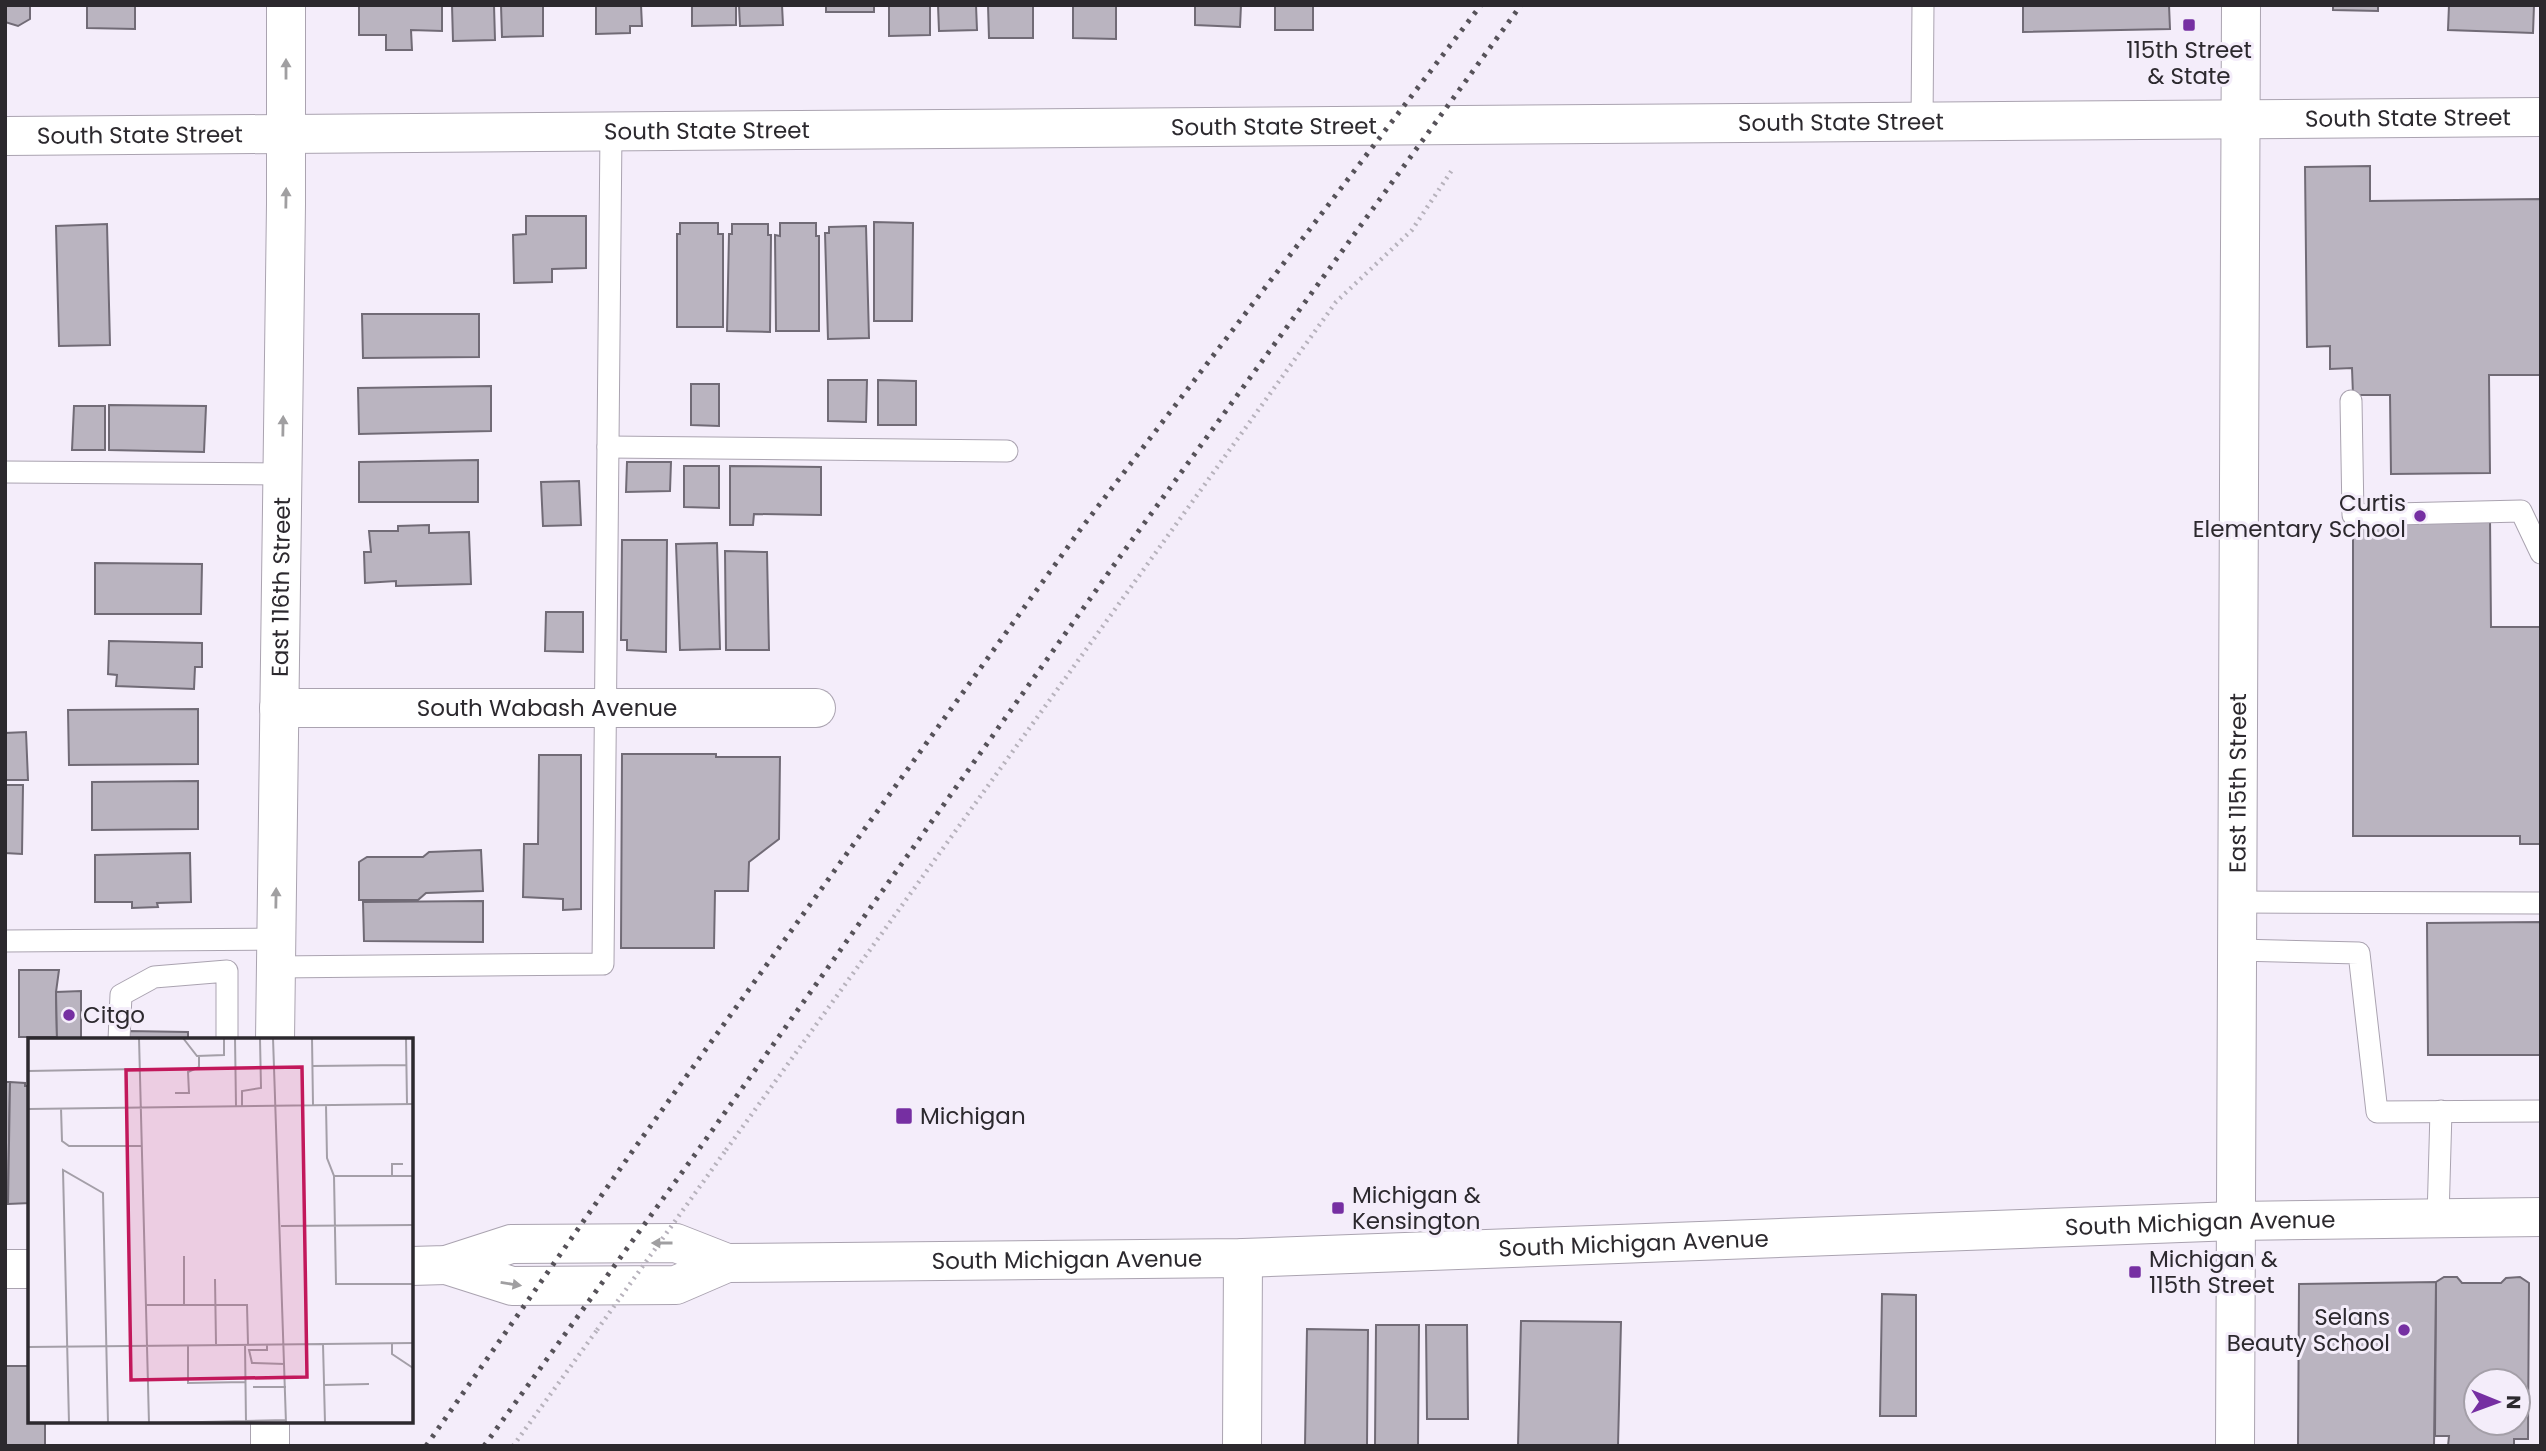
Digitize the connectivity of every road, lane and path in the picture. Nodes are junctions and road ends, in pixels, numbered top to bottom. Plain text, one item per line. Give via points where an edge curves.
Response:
1 (286, 5) edge
2 (1923, 5) edge
3 (2241, 5) edge
4 (2541, 117) edge
5 (2241, 119) junction
6 (1922, 122) junction
7 (1481, 125) junction
8 (611, 131) junction
9 (286, 134) junction
10 (5, 136) edge
11 (2351, 401) dead end
12 (608, 447) junction
13 (1007, 452) dead end
14 (5, 471) edge
15 (282, 474) junction
16 (2541, 553) edge
17 (279, 708) junction
18 (606, 708) junction
19 (816, 708) dead end
20 (2237, 902) junction
21 (2541, 903) edge
22 (5, 941) edge
23 (2237, 950) junction
24 (276, 953) junction
25 (119, 1038) edge
26 (227, 1038) edge
27 (275, 1038) edge
28 (2441, 1111) junction
29 (2541, 1111) edge
30 (2541, 1217) edge
31 (2438, 1218) junction
32 (2235, 1221) junction
33 (1243, 1258) junction
34 (429, 1266) edge
35 (5, 1269) edge
36 (28, 1269) edge
37 (270, 1423) edge
38 (270, 1446) edge
39 (513, 1446) edge
40 (1242, 1446) edge
41 (2235, 1446) edge

9 -> 1 street, East 116th Street
2 - 6 lane
3 - 5 street, East 115th Street
4 - 5 street, South State Street
5 - 6 street, South State Street
5 - 20 street, East 115th Street
6 - 7 street, South State Street
7 - 8 street, South State Street
7 - 39 path, bridge via 1412,230 1336,302
8 - 9 street, South State Street
8 - 12 lane
9 - 10 street, South State Street
15 -> 9 street, East 116th Street
11 - 16 lane via 2353,515 2521,510
12 - 13 lane
12 - 18 lane
14 - 15 lane
15 - 17 street, East 116th Street
17 - 18 street, South Wabash Avenue
24 -> 17 street, East 116th Street
18 - 19 street, South Wabash Avenue
18 - 24 lane via 603,964
20 - 21 lane
20 - 23 street, East 115th Street
22 - 24 lane
23 - 28 lane via 2359,953 2376,1111
23 - 32 street, East 115th Street
24 - 27 street, East 116th Street
25 - 26 lane via 121,995 154,977 227,971
28 - 29 lane
28 - 31 lane
30 - 31 street, South Michigan Avenue
31 - 32 street, South Michigan Avenue
32 - 33 street, South Michigan Avenue
32 - 41 street, East 115th Street
33 - 34 street, South Michigan Avenue via 727,1263 676,1285 512,1286
33 - 40 street
35 - 36 street
37 - 38 street

